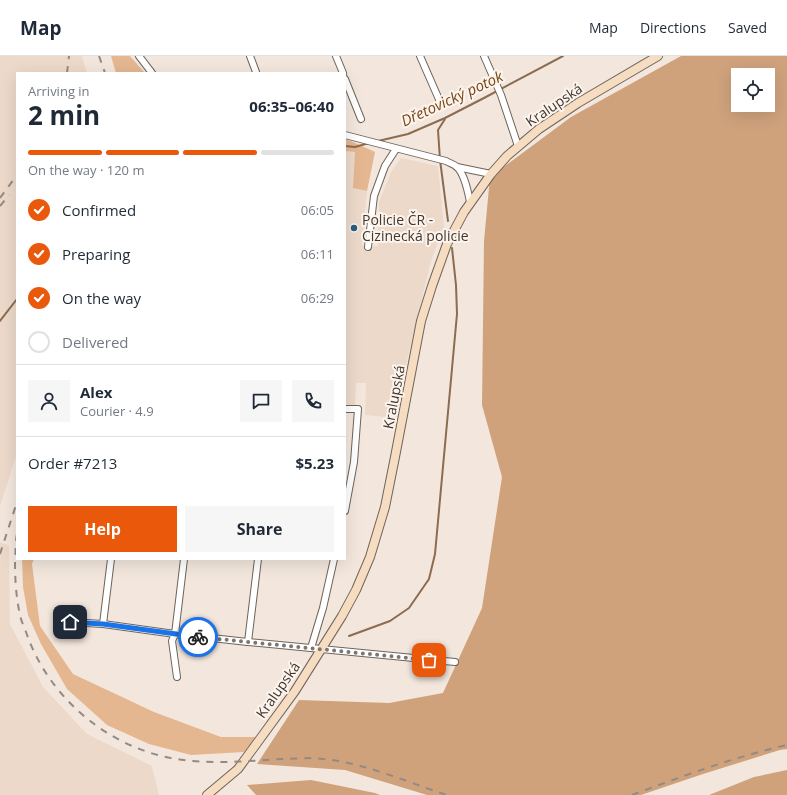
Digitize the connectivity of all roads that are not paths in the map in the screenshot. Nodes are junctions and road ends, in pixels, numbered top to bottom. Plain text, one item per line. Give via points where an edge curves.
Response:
1 (139, 56) edge
2 (250, 56) edge
3 (336, 56) edge
4 (420, 56) edge
5 (484, 56) edge
6 (658, 56) edge
7 (151, 72) edge
8 (256, 72) edge
9 (343, 72) edge
10 (346, 82) edge
11 (441, 104) dead end
12 (361, 120) dead end
13 (346, 135) edge
14 (518, 146) junction
15 (396, 149) junction
16 (457, 167) junction
17 (491, 174) junction
18 (470, 202) junction
19 (368, 246) dead end
20 (346, 409) edge
21 (346, 502) edge
22 (111, 560) edge
23 (184, 560) edge
24 (258, 560) edge
25 (334, 560) edge
26 (70, 622) dead end
27 (103, 624) junction
28 (174, 634) junction
29 (248, 642) junction
30 (311, 648) junction
31 (322, 649) junction
32 (455, 662) dead end
33 (177, 677) dead end
34 (216, 792) edge
35 (207, 795) edge

1 - 7 street
2 - 8 street
3 - 9 street
4 - 11 street
5 - 14 street via 501,95
6 - 14 main road, Kralupská via 565,112
10 - 12 street
13 - 15 street
14 - 17 main road, Kralupská
15 - 16 street via 446,161
15 - 19 street via 385,166 374,196
16 - 17 street
16 - 18 street via 464,179
17 - 18 main road, Kralupská
18 - 31 main road, Kralupská via 447,244 421,321 386,500 370,557 356,590
20 - 21 street via 358,409 354,462
22 - 27 street
23 - 28 street
24 - 29 street
25 - 30 street, Kralupská
26 - 27 street
27 - 28 street
28 - 29 street
28 - 33 street via 172,641
29 - 30 street
30 - 31 street
31 - 32 street
31 - 34 main road, Kralupská via 238,769
34 - 35 main road, Kralupská

